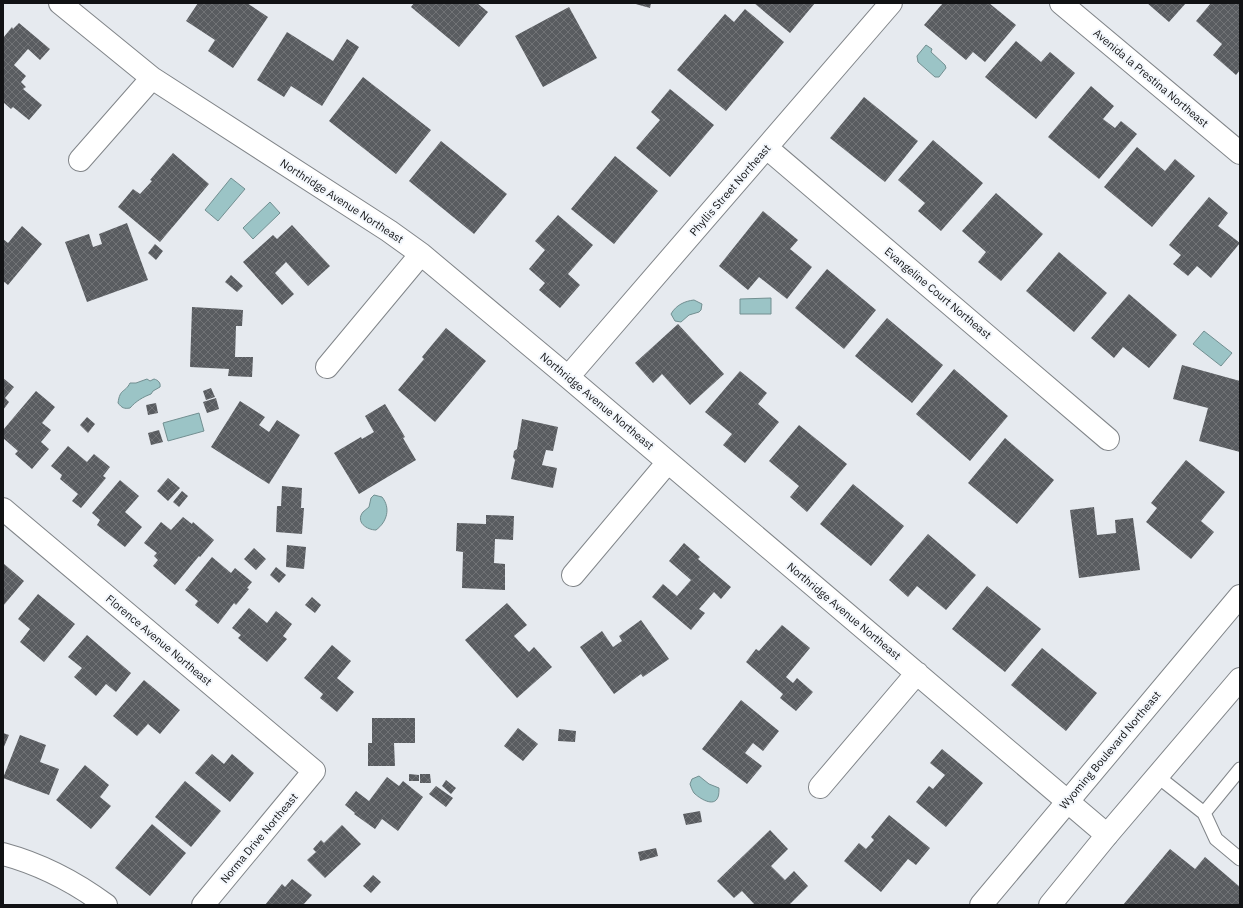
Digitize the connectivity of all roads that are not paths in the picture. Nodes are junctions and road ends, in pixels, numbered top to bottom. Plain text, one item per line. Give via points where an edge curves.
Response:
1 (60, 3) edge
2 (891, 3) edge
3 (1061, 3) edge
4 (152, 78) junction
5 (767, 148) junction
6 (1240, 153) edge
7 (80, 160) dead end
8 (421, 254) junction
9 (327, 367) dead end
10 (568, 377) junction
11 (1108, 439) dead end
12 (668, 462) junction
13 (3, 509) edge
14 (573, 575) dead end
15 (1240, 596) edge
16 (917, 673) junction
17 (1240, 679) edge
18 (1240, 769) edge
19 (314, 771) joint
20 (1157, 776) junction
21 (820, 787) dead end
22 (1068, 801) junction
23 (1204, 813) junction
24 (1107, 835) junction
25 (3, 854) edge
26 (1240, 859) edge
27 (106, 905) edge
28 (203, 905) edge
29 (981, 905) edge
30 (1050, 905) edge

1 - 4 street, Northridge Avenue Northeast
2 - 5 street, Phyllis Street Northeast
3 - 6 street, Avenida la Prestina Northeast
4 - 7 street
4 - 8 street, Northridge Avenue Northeast
5 - 10 street, Phyllis Street Northeast
5 - 11 street, Evangeline Court Northeast
8 - 9 street
8 - 10 street, Northridge Avenue Northeast
10 - 12 street, Northridge Avenue Northeast
12 - 14 street
12 - 16 street, Northridge Avenue Northeast
13 - 19 street, Florence Avenue Northeast
15 - 22 street, Wyoming Boulevard Northeast
16 - 21 street
16 - 22 street, Northridge Avenue Northeast
17 - 20 street
18 - 23 lane
19 - 28 street, Norma Drive Northeast
20 - 23 lane
20 - 24 street
22 - 24 street, Northridge Avenue Northeast
22 - 29 street, Wyoming Boulevard Northeast
23 - 26 lane via 1216,839
24 - 30 street
25 - 27 street via 20,858 61,876

